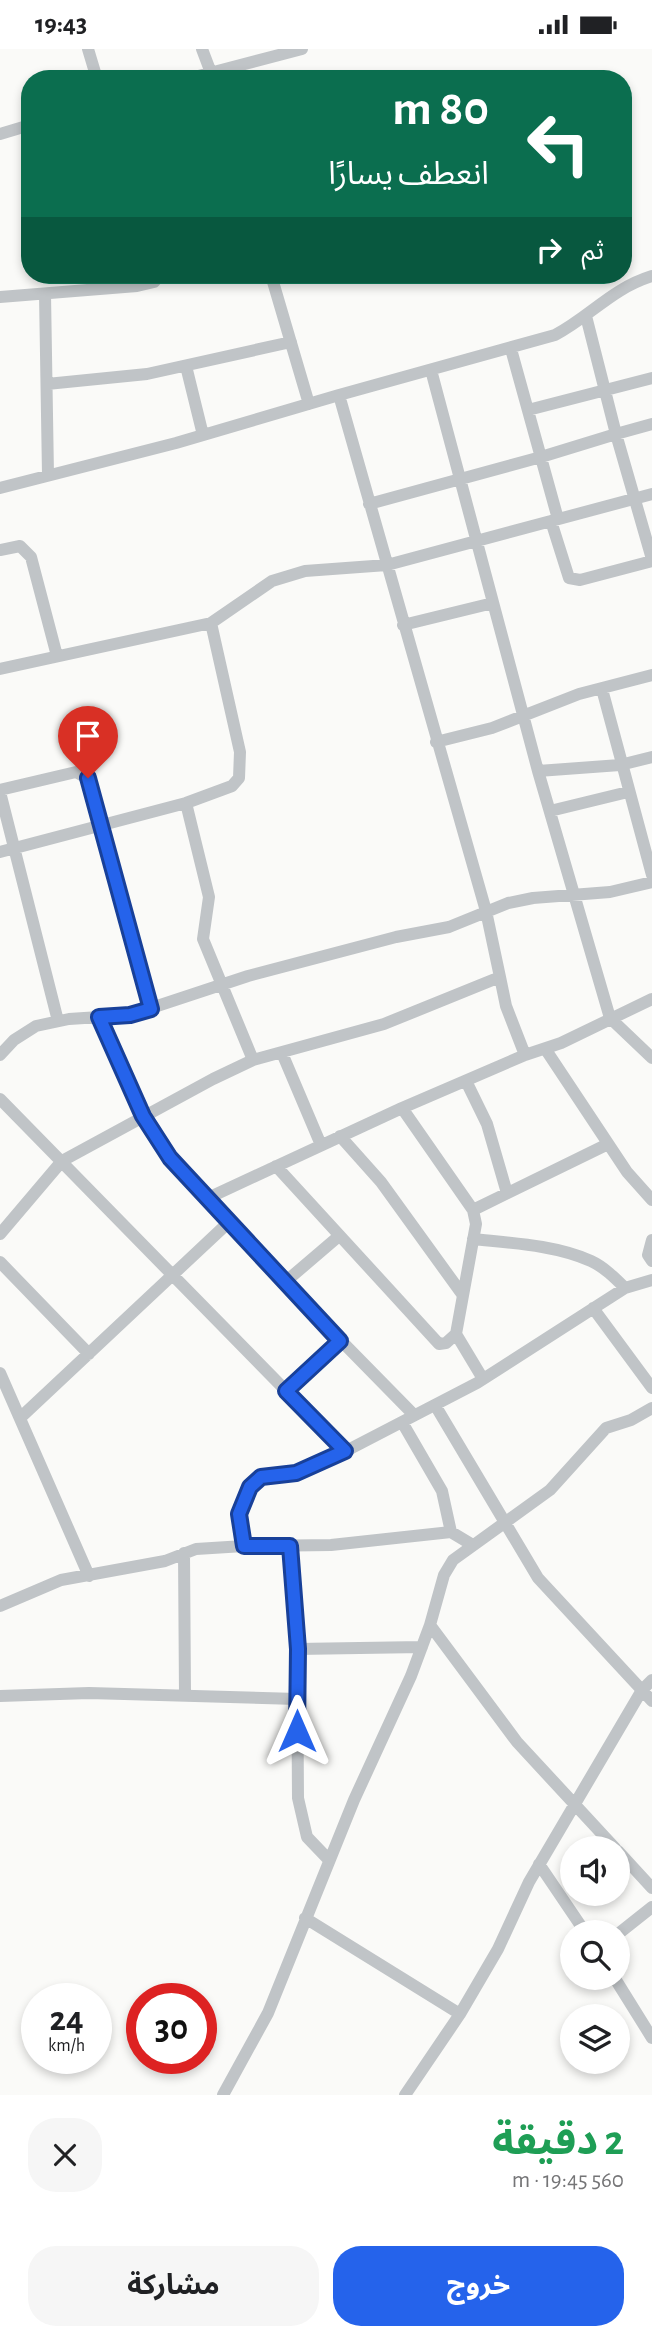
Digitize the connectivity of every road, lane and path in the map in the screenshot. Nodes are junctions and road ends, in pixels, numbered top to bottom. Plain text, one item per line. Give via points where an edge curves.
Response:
1 (88, 49) edge
2 (202, 49) edge
3 (302, 49) edge
4 (94, 70) edge
5 (210, 70) edge
6 (229, 70) edge
7 (21, 128) edge
8 (0, 134) edge
9 (652, 276) edge
10 (632, 282) edge
11 (146, 284) edge
12 (274, 284) edge
13 (627, 284) edge
14 (45, 294) junction
15 (0, 297) edge
16 (586, 316) junction
17 (291, 342) junction
18 (511, 349) junction
19 (186, 366) junction
20 (431, 370) junction
21 (652, 378) edge
22 (47, 384) junction
23 (605, 391) junction
24 (339, 395) junction
25 (309, 404) junction
26 (528, 410) junction
27 (652, 424) edge
28 (616, 433) junction
29 (203, 435) junction
30 (541, 457) junction
31 (48, 475) junction
32 (460, 479) junction
33 (0, 488) edge
34 (652, 493) edge
35 (633, 499) junction
36 (369, 504) junction
37 (554, 520) junction
38 (476, 541) junction
39 (0, 550) edge
40 (652, 560) edge
41 (387, 565) junction
42 (493, 603) junction
43 (211, 624) junction
44 (403, 625) junction
45 (57, 656) junction
46 (0, 669) edge
47 (652, 675) edge
48 (603, 688) junction
49 (523, 717) junction
50 (436, 742) junction
51 (652, 757) edge
52 (621, 765) junction
53 (538, 771) junction
54 (0, 791) edge
55 (628, 792) junction
56 (186, 803) junction
57 (550, 811) junction
58 (102, 823) junction
59 (16, 848) junction
60 (0, 852) edge
61 (652, 875) edge
62 (652, 882) edge
63 (574, 894) junction
64 (486, 911) junction
65 (499, 977) junction
66 (223, 985) junction
67 (652, 999) edge
68 (151, 1009) junction
69 (99, 1017) junction
70 (610, 1018) junction
71 (58, 1021) junction
72 (546, 1049) junction
73 (282, 1053) junction
74 (0, 1055) edge
75 (525, 1055) junction
76 (652, 1058) edge
77 (253, 1060) junction
78 (466, 1081) junction
79 (0, 1099) edge
80 (402, 1108) junction
81 (143, 1116) junction
82 (340, 1136) junction
83 (321, 1145) junction
84 (608, 1145) junction
85 (62, 1161) junction
86 (276, 1166) junction
87 (507, 1193) junction
88 (208, 1198) junction
89 (652, 1200) edge
90 (474, 1210) junction
91 (229, 1223) junction
92 (0, 1234) edge
93 (339, 1235) junction
94 (473, 1239) junction
95 (652, 1240) edge
96 (652, 1261) edge
97 (0, 1262) edge
98 (172, 1277) junction
99 (652, 1280) edge
100 (284, 1283) junction
101 (625, 1288) junction
102 (462, 1294) junction
103 (593, 1308) junction
104 (456, 1334) junction
105 (340, 1341) junction
106 (89, 1354) junction
107 (0, 1373) edge
108 (483, 1379) junction
109 (652, 1388) edge
110 (286, 1391) junction
111 (435, 1405) junction
112 (652, 1408) edge
113 (20, 1418) junction
114 (408, 1418) junction
115 (345, 1451) junction
116 (505, 1522) junction
117 (451, 1532) junction
118 (471, 1544) junction
119 (244, 1546) junction
120 (290, 1546) junction
121 (184, 1553) junction
122 (89, 1576) junction
123 (0, 1606) edge
124 (430, 1625) junction
125 (422, 1647) junction
126 (298, 1649) junction
127 (652, 1680) edge
128 (642, 1690) junction
129 (185, 1695) junction
130 (0, 1696) edge
131 (297, 1699) junction
132 (652, 1701) edge
133 (573, 1804) junction
134 (603, 1836) edge
135 (329, 1860) junction
136 (540, 1864) junction
137 (630, 1865) edge
138 (652, 1888) edge
139 (652, 1907) edge
140 (305, 1918) junction
141 (577, 1920) edge
142 (630, 1924) edge
143 (622, 1990) edge
144 (460, 2014) junction
145 (652, 2038) edge
146 (223, 2095) edge
147 (405, 2095) edge

1 - 4 street
2 - 5 street
3 - 6 street
7 - 8 street
9 - 10 street
11 - 14 street
12 - 17 street
13 - 16 street
14 - 15 street
14 - 22 street
16 - 18 street via 555,335
16 - 23 street
17 - 19 street
17 - 25 street
18 - 20 street
18 - 26 street
19 - 22 street
19 - 29 street
20 - 24 street
20 - 32 street
21 - 23 street
22 - 31 street
23 - 26 street
23 - 28 street
24 - 25 street
24 - 36 street
25 - 29 street
26 - 30 street
27 - 28 street
28 - 30 street
28 - 35 street
29 - 31 street
30 - 32 street
30 - 37 street
31 - 33 street
32 - 36 street
32 - 38 street
34 - 35 street
35 - 37 street
35 - 40 street
36 - 41 street
37 - 38 street
37 - 40 street via 569,578 580,580
38 - 41 street
38 - 42 street
39 - 45 street via 20,546 31,557
41 - 43 street via 304,571 272,581
41 - 44 street
42 - 44 street
42 - 49 street
43 - 45 street
43 - 56 street via 242,770 232,786
44 - 50 street
45 - 46 street
47 - 48 street
48 - 49 street
48 - 52 street
49 - 50 street
49 - 53 street
50 - 64 street
51 - 52 street
52 - 53 street
52 - 55 street
53 - 57 street
54 - 58 street via 83,774
54 - 59 street
55 - 57 street
55 - 61 street
56 - 58 street
56 - 66 street via 209,897 204,939
57 - 63 street
58 - 59 street
58 - 68 street
59 - 60 street
59 - 71 street
62 - 63 street via 611,892
63 - 64 street via 533,898
63 - 70 street
64 - 65 street
64 - 66 street via 449,927
65 - 73 street via 384,1024
65 - 75 street
66 - 68 street
66 - 77 street
67 - 70 street
68 - 69 street
69 - 71 street
69 - 81 street
70 - 72 street
70 - 76 street
71 - 74 street via 36,1026
72 - 75 street
72 - 84 street
73 - 77 street
73 - 83 street
75 - 78 street
77 - 81 street
78 - 80 street
78 - 87 street via 487,1124
79 - 85 street
80 - 82 street
80 - 90 street
81 - 85 street
81 - 88 street via 170,1158
82 - 83 street
82 - 102 street via 381,1182
83 - 86 street
84 - 87 street
84 - 89 street
85 - 92 street
85 - 98 street
86 - 88 street
86 - 93 street
87 - 90 street
88 - 91 street
90 - 94 street
91 - 98 street
91 - 100 street
93 - 100 street
93 - 104 street via 439,1344
94 - 101 street via 593,1261
94 - 102 street
95 - 96 street via 648,1255
97 - 106 street
98 - 106 street
98 - 110 street
99 - 101 street
100 - 105 street
101 - 103 street
102 - 104 street
103 - 108 street
103 - 109 street
104 - 108 street
105 - 110 street
105 - 114 street
106 - 113 street
107 - 113 street
108 - 111 street
110 - 115 street
111 - 114 street
111 - 116 street
112 - 116 street via 606,1428 550,1490
113 - 122 street
114 - 115 street
114 - 117 street via 442,1490
115 - 119 street via 296,1473 261,1477 250,1487 239,1514
116 - 118 street
116 - 128 street via 538,1578
117 - 118 street
117 - 120 street
118 - 124 street via 443,1575
119 - 120 street
119 - 121 street
120 - 126 street
121 - 122 street
121 - 129 street
122 - 123 street via 61,1580
124 - 125 street
124 - 133 street via 517,1742
125 - 126 street
125 - 135 street
126 - 131 street
127 - 128 street
128 - 132 street
128 - 133 street
129 - 130 street
129 - 131 street
131 - 135 street via 302,1823 307,1837
133 - 134 street
133 - 136 street
135 - 140 street
136 - 141 street
136 - 144 street
137 - 138 street
139 - 142 street
140 - 144 street
140 - 146 street via 268,2013
143 - 145 street
144 - 147 street

